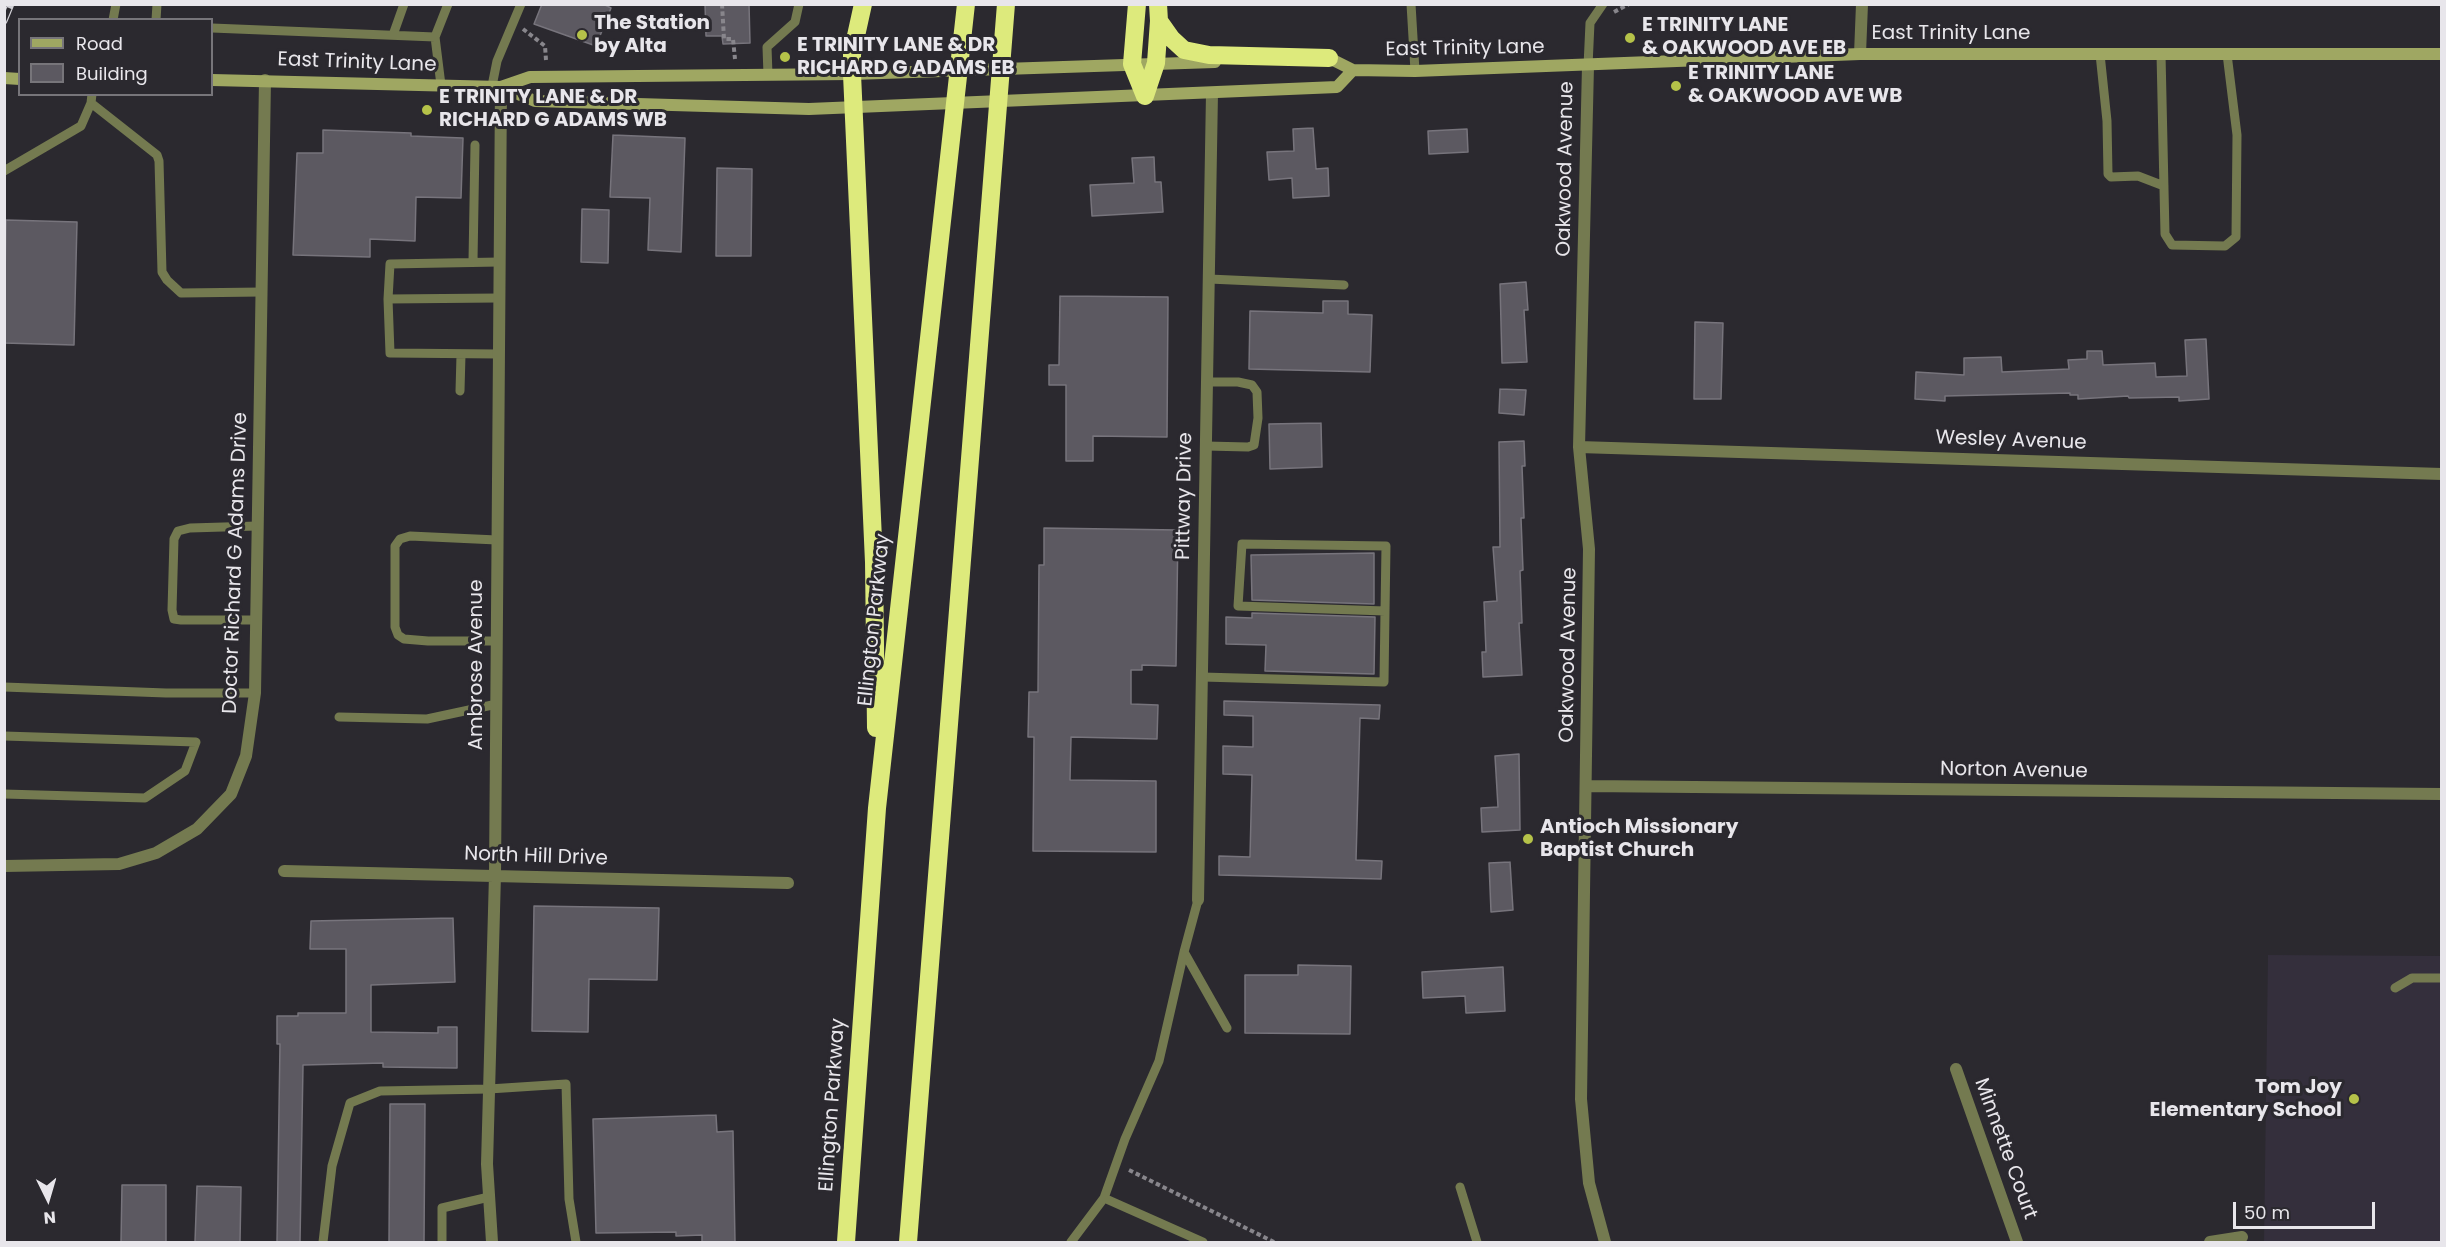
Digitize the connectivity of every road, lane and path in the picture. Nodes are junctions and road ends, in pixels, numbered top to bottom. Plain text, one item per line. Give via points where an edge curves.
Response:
1 (404, 4) edge
2 (448, 4) edge
3 (521, 4) edge
4 (722, 4) edge
5 (799, 4) edge
6 (864, 4) edge
7 (966, 4) edge
8 (1006, 4) edge
9 (1137, 4) edge
10 (1411, 4) edge
11 (1603, 4) edge
12 (1862, 4) edge
13 (1159, 13) edge
14 (525, 20) dead end
15 (213, 28) edge
16 (393, 35) junction
17 (435, 37) junction
18 (1860, 54) junction
19 (2100, 54) junction
20 (2161, 54) junction
21 (2227, 54) junction
22 (2442, 54) edge
23 (1329, 58) junction
24 (735, 59) dead end
25 (546, 60) dead end
26 (1156, 63) junction
27 (1132, 64) junction
28 (1588, 66) junction
29 (1353, 70) junction
30 (1415, 71) junction
31 (858, 74) junction
32 (768, 75) junction
33 (213, 80) edge
34 (265, 80) junction
35 (441, 85) junction
36 (496, 86) junction
37 (1212, 93) junction
38 (1145, 96) junction
39 (92, 99) edge
40 (858, 108) junction
41 (475, 145) dead end
42 (4, 171) edge
43 (2164, 186) junction
44 (472, 261) junction
45 (499, 262) junction
46 (1209, 279) junction
47 (1344, 285) dead end
48 (262, 292) junction
49 (498, 298) junction
50 (388, 299) junction
51 (498, 354) junction
52 (461, 355) junction
53 (1207, 382) junction
54 (460, 391) dead end
55 (1206, 446) junction
56 (1579, 447) junction
57 (2442, 474) edge
58 (257, 526) junction
59 (497, 540) junction
60 (1385, 611) junction
61 (256, 620) junction
62 (496, 642) junction
63 (1202, 677) junction
64 (4, 687) edge
65 (255, 693) junction
66 (496, 704) junction
67 (339, 717) dead end
68 (4, 736) edge
69 (1587, 786) junction
70 (4, 794) edge
71 (2442, 794) edge
72 (877, 808) junction
73 (4, 866) edge
74 (284, 870) dead end
75 (495, 875) junction
76 (788, 883) dead end
77 (1198, 900) joint
78 (1184, 952) junction
79 (2442, 978) edge
80 (2395, 988) dead end
81 (1227, 1028) dead end
82 (1956, 1069) dead end
83 (489, 1089) junction
84 (1129, 1170) dead end
85 (1460, 1187) dead end
86 (489, 1197) junction
87 (1104, 1198) junction
88 (2242, 1237) dead end
89 (323, 1242) edge
90 (442, 1242) edge
91 (492, 1242) edge
92 (576, 1242) edge
93 (846, 1242) edge
94 (908, 1242) edge
95 (1071, 1242) edge
96 (1198, 1242) edge
97 (1275, 1242) edge
98 (1477, 1242) edge
99 (1605, 1242) edge
100 (2017, 1242) edge
101 (2210, 1242) edge

1 - 16 lane
2 - 17 lane
3 - 36 lane via 497,61
4 - 24 path via 724,39 733,39
5 - 32 lane via 795,22 767,47
6 - 31 highway via 852,54
7 - 72 highway, Ellington Parkway
8 - 94 highway
9 - 27 highway
10 - 30 lane
11 - 28 lane via 1590,23
12 - 18 street
13 - 23 highway via 1171,39 1184,50 1209,55
13 - 26 highway
14 - 25 path via 521,28 545,46
15 - 16 lane
16 - 17 lane
17 - 35 lane
18 - 19 main road, East Trinity Lane
18 - 28 main road, East Trinity Lane
19 - 20 main road, East Trinity Lane
19 - 43 lane via 2108,174 2138,176
20 - 21 main road, East Trinity Lane
20 - 43 lane
21 - 22 main road, East Trinity Lane
21 - 43 lane via 2237,135 2236,237 2225,246 2172,245 2165,234
23 - 26 main road, East Trinity Lane
23 - 29 main road, East Trinity Lane
26 - 27 main road, East Trinity Lane
26 - 38 highway
27 - 31 main road, East Trinity Lane
27 - 38 highway
28 - 30 main road, East Trinity Lane
28 - 56 street, Oakwood Avenue
29 - 30 main road, East Trinity Lane
29 - 37 main road, East Trinity Lane via 1338,87
31 - 32 main road, East Trinity Lane
31 - 40 highway
32 - 36 main road, East Trinity Lane via 530,77
33 - 34 main road, East Trinity Lane
34 - 35 main road, East Trinity Lane
34 - 48 street, Doctor Richard G Adams Drive
35 - 36 main road, East Trinity Lane
36 - 40 main road, East Trinity Lane via 535,101
36 - 45 street, Ambrose Avenue
37 - 38 main road, East Trinity Lane
37 - 46 street, Pittway Drive
38 - 40 main road, East Trinity Lane
39 - 42 lane via 81,126
39 - 48 lane via 157,155 162,272 167,280 181,292
40 - 72 highway via 874,562
41 - 44 lane
44 - 45 lane
44 - 50 lane via 390,264
45 - 49 street, Ambrose Avenue
46 - 47 lane
46 - 53 street, Pittway Drive
48 - 58 street, Doctor Richard G Adams Drive
49 - 50 lane
49 - 51 street, Ambrose Avenue
50 - 52 lane via 390,353
51 - 52 lane
51 - 59 street, Ambrose Avenue
52 - 54 lane
53 - 55 street, Pittway Drive
53 - 55 lane via 1252,385 1257,392 1258,418 1254,445
55 - 63 street, Pittway Drive
56 - 57 street, Wesley Avenue
56 - 69 street, Oakwood Avenue via 1589,549
58 - 61 street, Doctor Richard G Adams Drive
58 - 61 lane via 178,531 174,539 172,610 174,619 181,620
59 - 62 street, Ambrose Avenue
59 - 62 lane via 410,536 400,538 395,546 398,635 428,641
60 - 60 lane via 1386,546 1242,544 1238,606
60 - 63 lane via 1384,682
61 - 65 street, Doctor Richard G Adams Drive
62 - 66 street, Ambrose Avenue
63 - 77 street, Pittway Drive
64 - 65 lane
65 - 73 street, Doctor Richard G Adams Drive via 246,756 231,794 197,829 156,853 119,864
66 - 67 lane via 427,718
66 - 75 street, Ambrose Avenue
68 - 70 lane via 196,742 185,771 146,798
69 - 71 street, Norton Avenue
69 - 99 street, Oakwood Avenue via 1581,1100 1589,1184
72 - 93 highway, Ellington Parkway
74 - 75 street, North Hill Drive
75 - 76 street, North Hill Drive
75 - 83 street, Ambrose Avenue
77 - 78 lane
78 - 81 lane
78 - 87 lane via 1159,1061
79 - 80 lane via 2412,978
82 - 100 street, Minnette Court
83 - 86 street, Ambrose Avenue
83 - 89 lane via 380,1091 350,1103 332,1166
83 - 92 lane via 566,1084 569,1199
84 - 97 path
85 - 98 lane
86 - 90 lane via 442,1208
86 - 91 street, Ambrose Avenue
87 - 95 lane
87 - 96 lane
88 - 101 street

